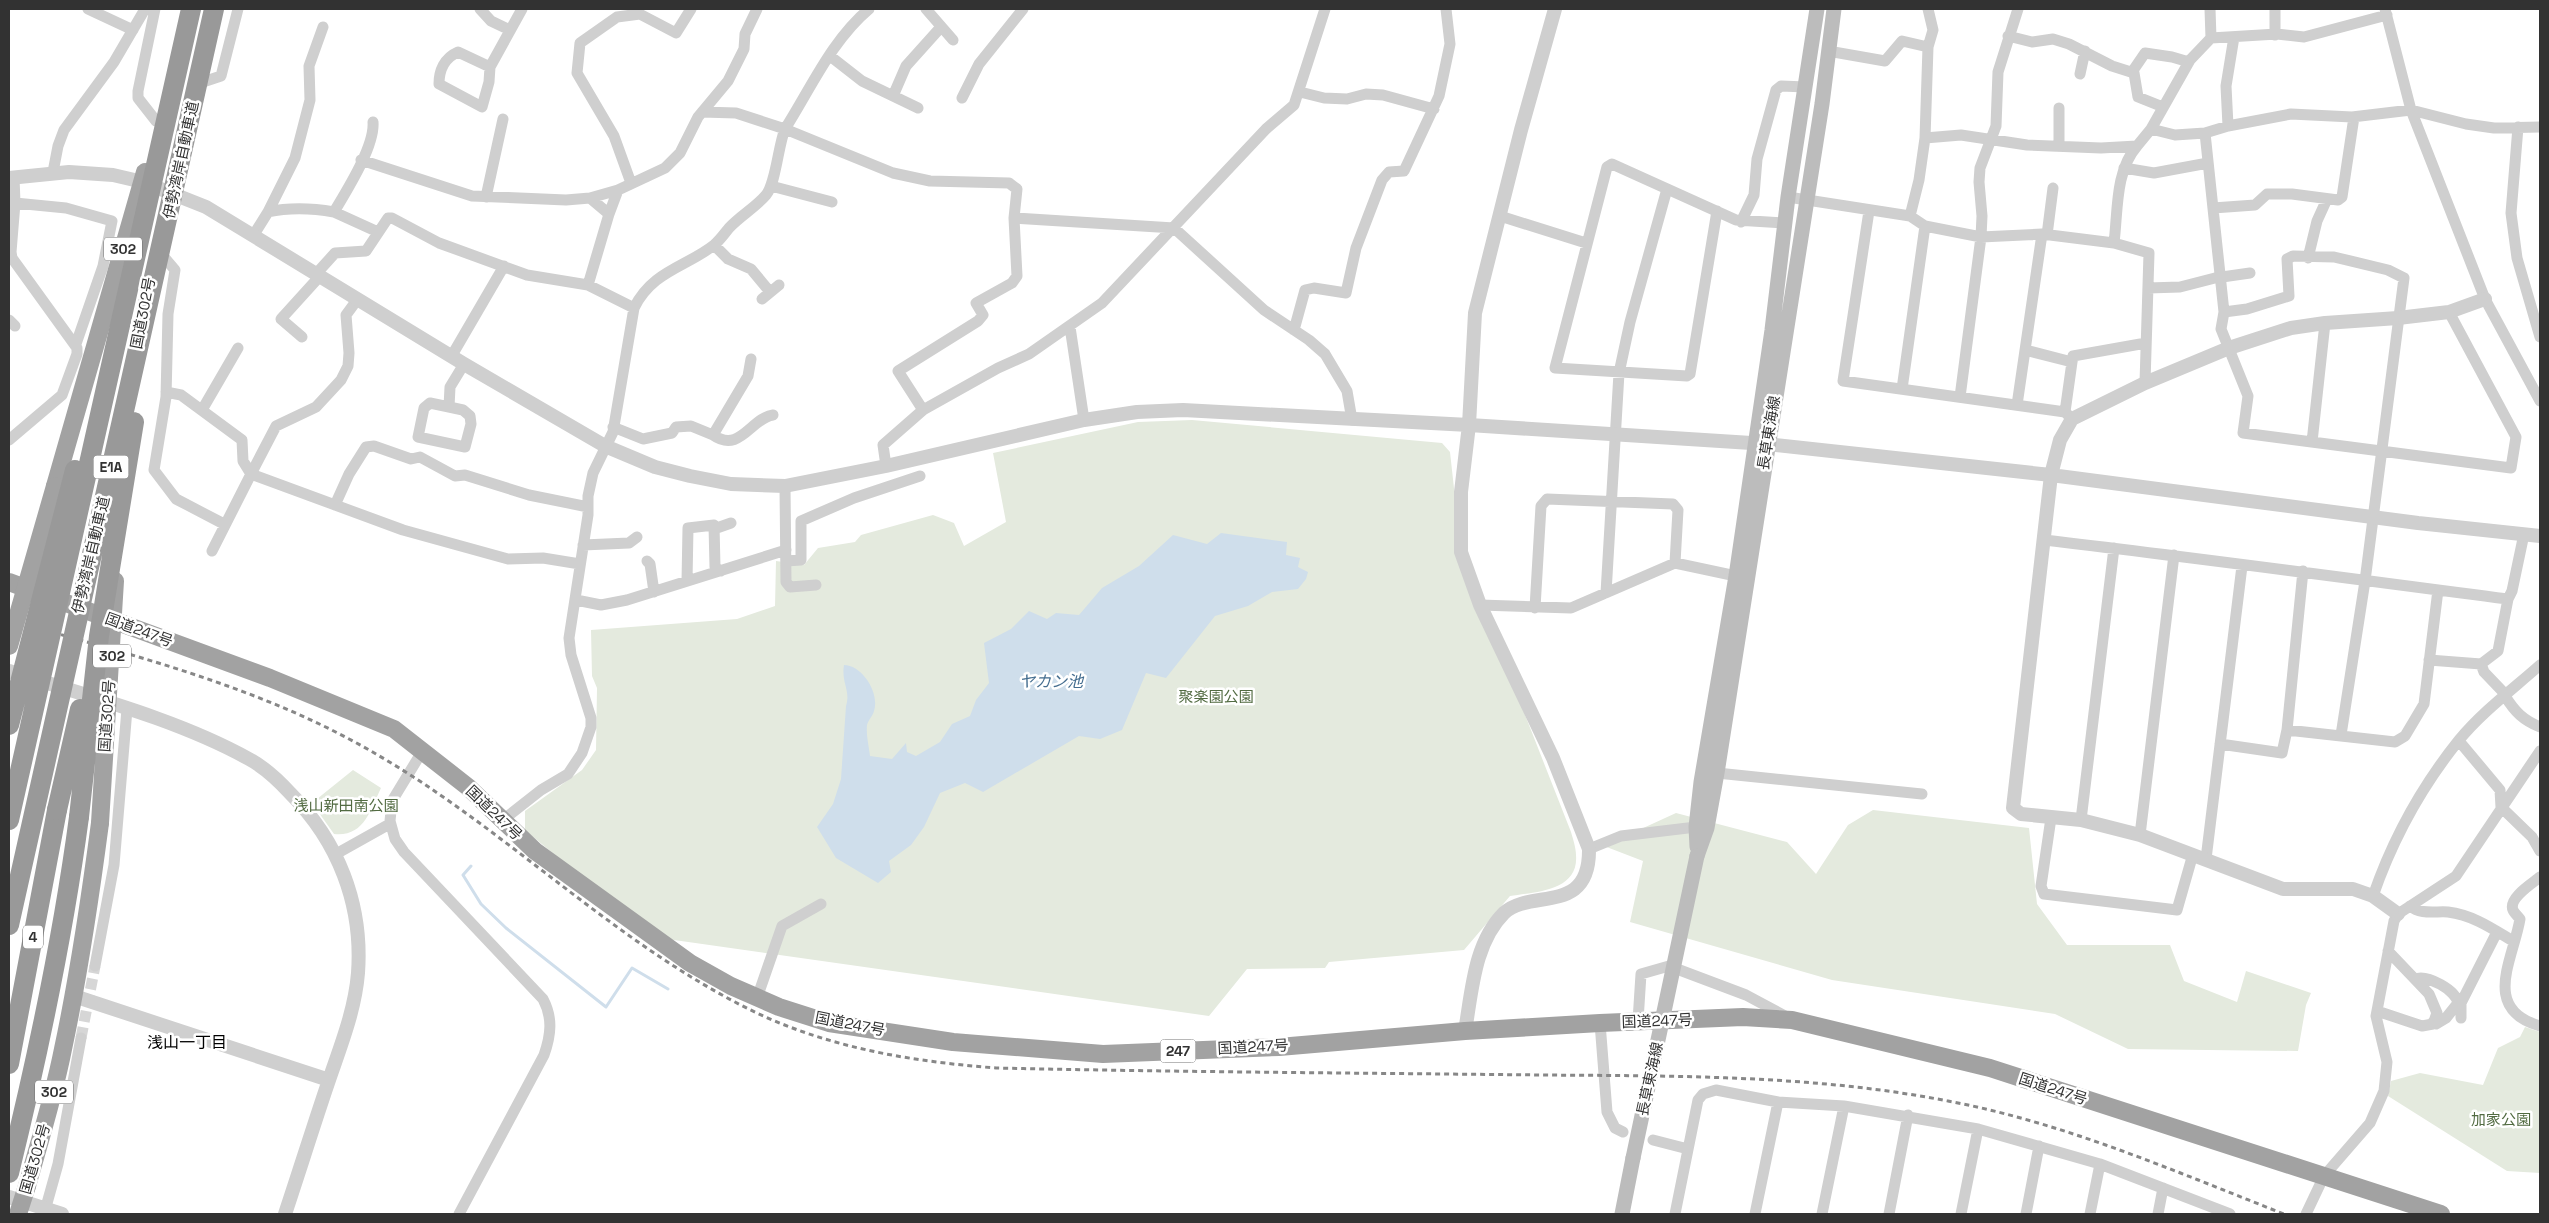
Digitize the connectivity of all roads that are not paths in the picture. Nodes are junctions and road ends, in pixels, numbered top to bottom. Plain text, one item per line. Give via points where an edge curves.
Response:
1 (88, 9) edge
2 (145, 9) edge
3 (155, 9) edge
4 (181, 9) edge
5 (190, 9) edge
6 (212, 9) edge
7 (238, 9) edge
8 (480, 9) edge
9 (522, 9) edge
10 (691, 9) edge
11 (757, 9) edge
12 (869, 9) edge
13 (926, 9) edge
14 (1023, 9) edge
15 (1325, 9) edge
16 (1446, 9) edge
17 (1555, 9) edge
18 (1817, 9) edge
19 (1834, 9) edge
20 (1928, 9) edge
21 (2018, 9) edge
22 (2210, 9) edge
23 (2275, 9) edge
24 (633, 10) edge
25 (2386, 12) edge
26 (941, 26) junction
27 (323, 27) dead end
28 (133, 30) junction
29 (510, 30) junction
30 (2275, 35) junction
31 (2008, 36) junction
32 (2234, 37) junction
33 (2210, 38) junction
34 (953, 40) dead end
35 (1928, 47) junction
36 (1828, 51) junction
37 (2085, 51) junction
38 (830, 56) junction
39 (2189, 62) junction
40 (490, 67) junction
41 (2132, 72) junction
42 (2080, 74) dead end
43 (192, 85) junction
44 (1806, 87) junction
45 (1300, 92) junction
46 (893, 96) junction
47 (962, 98) dead end
48 (2163, 107) junction
49 (918, 108) dead end
50 (2059, 108) dead end
51 (1434, 109) junction
52 (2411, 110) junction
53 (702, 112) junction
54 (2354, 117) junction
55 (503, 119) dead end
56 (156, 121) junction
57 (373, 122) dead end
58 (2228, 126) junction
59 (2518, 127) junction
60 (2540, 127) edge
61 (786, 129) junction
62 (2151, 129) junction
63 (2206, 133) junction
64 (1924, 138) junction
65 (1989, 140) junction
66 (2059, 145) junction
67 (2136, 146) junction
68 (160, 151) junction
69 (361, 160) junction
70 (2208, 163) junction
71 (2124, 168) junction
72 (53, 172) junction
73 (12, 178) edge
74 (143, 182) junction
75 (631, 183) junction
76 (771, 186) junction
77 (2053, 188) dead end
78 (618, 190) junction
79 (1667, 190) junction
80 (169, 193) junction
81 (486, 197) junction
82 (1788, 197) junction
83 (590, 198) junction
84 (1805, 199) junction
85 (2327, 199) junction
86 (832, 202) dead end
87 (15, 203) junction
88 (2212, 208) junction
89 (1717, 211) junction
90 (1869, 211) junction
91 (268, 212) junction
92 (334, 212) junction
93 (609, 214) junction
94 (1500, 216) junction
95 (1910, 216) junction
96 (1014, 218) junction
97 (1741, 222) junction
98 (1785, 223) junction
99 (1926, 226) junction
100 (1174, 228) junction
101 (378, 232) junction
102 (2044, 235) junction
103 (253, 236) junction
104 (1981, 237) junction
105 (1586, 243) junction
106 (2114, 243) junction
107 (714, 245) junction
108 (156, 247) junction
109 (2308, 258) junction
110 (504, 266) junction
111 (110, 267) junction
112 (2250, 273) dead end
113 (151, 275) junction
114 (318, 275) junction
115 (2220, 278) junction
116 (588, 285) junction
117 (2148, 288) junction
118 (770, 292) dead end
119 (2485, 299) junction
120 (357, 300) junction
121 (634, 308) junction
122 (2224, 312) junction
123 (2450, 312) junction
124 (2398, 318) junction
125 (2325, 322) junction
126 (1070, 327) junction
127 (1294, 330) junction
128 (302, 337) dead end
129 (2540, 337) edge
130 (2146, 343) junction
131 (76, 344) junction
132 (238, 348) dead end
133 (2229, 348) junction
134 (2025, 350) junction
135 (451, 357) junction
136 (751, 359) dead end
137 (2072, 362) junction
138 (464, 364) junction
139 (1619, 373) junction
140 (2145, 383) junction
141 (1902, 389) junction
142 (166, 392) junction
143 (1960, 397) junction
144 (2540, 401) edge
145 (2017, 405) junction
146 (449, 407) junction
147 (202, 410) junction
148 (923, 410) junction
149 (773, 416) dead end
150 (2069, 416) junction
151 (1084, 420) junction
152 (1352, 420) junction
153 (1469, 425) junction
154 (613, 427) junction
155 (713, 435) junction
156 (1617, 435) junction
157 (9, 440) edge
158 (2312, 442) junction
159 (1761, 444) junction
160 (605, 446) junction
161 (2381, 452) junction
162 (886, 466) junction
163 (251, 474) junction
164 (2051, 475) junction
165 (920, 476) dead end
166 (785, 486) junction
167 (1612, 501) junction
168 (335, 505) junction
169 (588, 507) junction
170 (2373, 516) junction
171 (731, 523) dead end
172 (224, 524) junction
173 (714, 529) junction
174 (2524, 534) junction
175 (2540, 536) edge
176 (637, 537) dead end
177 (2044, 540) junction
178 (583, 545) junction
179 (2114, 548) junction
180 (212, 551) dead end
181 (786, 555) junction
182 (2174, 555) junction
183 (647, 561) dead end
184 (1675, 563) junction
185 (580, 564) junction
186 (2242, 566) junction
187 (721, 571) junction
188 (2303, 571) junction
189 (1736, 576) junction
190 (687, 581) junction
191 (2365, 581) junction
192 (9, 582) edge
193 (107, 585) junction
194 (816, 585) dead end
195 (2438, 590) junction
196 (654, 592) junction
197 (1606, 593) junction
198 (2508, 599) junction
199 (576, 600) junction
200 (1480, 605) junction
201 (1535, 608) junction
202 (9, 646) edge
203 (2429, 660) junction
204 (2480, 664) junction
205 (2540, 666) edge
206 (9, 671) edge
207 (2506, 696) junction
208 (128, 709) junction
209 (9, 725) edge
210 (2540, 727) edge
211 (2288, 730) junction
212 (2341, 735) junction
213 (2459, 741) junction
214 (2220, 744) junction
215 (423, 750) junction
216 (2539, 756) edge
217 (1717, 773) junction
218 (1922, 794) dead end
219 (2501, 807) junction
220 (2051, 818) junction
221 (9, 820) edge
222 (503, 820) junction
223 (2081, 820) junction
224 (391, 826) junction
225 (1696, 827) junction
226 (2140, 835) junction
227 (1589, 849) junction
228 (2540, 852) edge
229 (336, 854) junction
230 (1697, 856) junction
231 (2200, 856) junction
232 (2540, 877) edge
233 (2373, 896) junction
234 (821, 904) dead end
235 (2410, 906) junction
236 (2398, 914) junction
237 (9, 926) edge
238 (2497, 932) junction
239 (2513, 941) junction
240 (2388, 951) junction
241 (95, 966) tunnel mouth
242 (2415, 979) junction
243 (74, 996) junction
244 (757, 998) junction
245 (2460, 1003) junction
246 (2377, 1011) junction
247 (2461, 1018) dead end
248 (1792, 1020) junction
249 (1638, 1021) junction
250 (2433, 1022) junction
251 (1600, 1023) junction
252 (2540, 1026) edge
253 (1465, 1031) junction
254 (81, 1038) tunnel mouth
255 (9, 1064) edge
256 (329, 1080) junction
257 (1778, 1102) junction
258 (1844, 1106) junction
259 (1908, 1115) junction
260 (1978, 1129) junction
261 (1624, 1132) dead end
262 (1653, 1140) dead end
263 (2039, 1146) junction
264 (1688, 1149) junction
265 (2100, 1164) junction
266 (9, 1172) edge
267 (2324, 1176) junction
268 (2163, 1188) junction
269 (9, 1197) edge
270 (45, 1212) edge
271 (18, 1214) edge
272 (62, 1214) edge
273 (285, 1214) edge
274 (459, 1214) edge
275 (1622, 1214) edge
276 (1675, 1214) edge
277 (1755, 1214) edge
278 (1822, 1214) edge
279 (1889, 1214) edge
280 (1961, 1214) edge
281 (2026, 1214) edge
282 (2090, 1214) edge
283 (2158, 1214) edge
284 (2230, 1214) edge
285 (2306, 1214) edge
286 (2441, 1214) edge

1 - 28 street
2 - 28 street
3 - 56 street via 138,98
4 - 56 highway, 302
5 - 68 highway, 伊勢湾岸自動車道 / E1A, bridge
6 - 43 highway, 国道302号 / 302
6 - 80 highway, 伊勢湾岸自動車道 / E1A, bridge
7 - 43 street via 222,76
8 - 29 street via 491,21
9 - 29 street
10 - 24 street via 676,33
11 - 53 street via 745,34 744,49 728,81
12 - 38 street via 849,29
13 - 26 street
14 - 47 street via 979,64
15 - 45 street
16 - 51 street via 1450,44
17 - 94 street
18 - 44 main road, 長草東海線
19 - 36 main road, 長草東海線
20 - 35 street via 1933,30
21 - 31 street
22 - 33 street
23 - 30 street
24 - 75 street via 617,17 580,43 576,66 614,136
25 - 30 street via 2320,34 2304,37
25 - 52 street
26 - 34 street
26 - 46 street via 906,66
27 - 91 street via 309,66 310,100 295,158
28 - 72 street via 114,62 64,130
29 - 40 street
30 - 32 street
31 - 37 street via 2032,42 2053,39
31 - 65 street via 1998,72 1996,126
32 - 33 street
32 - 58 street via 2226,86
33 - 39 street
35 - 36 street via 1902,41 1885,61
35 - 64 street
36 - 84 main road, 長草東海線
37 - 41 street via 2112,66
37 - 42 street
38 - 46 street via 862,81
38 - 61 street
39 - 41 street via 2145,53
39 - 48 street
40 - 40 street via 482,107 439,84 441,68 452,54 458,52
41 - 48 street via 2138,97
43 - 80 highway, 国道302号 / 302
44 - 82 main road, 長草東海線
44 - 97 street via 1780,86 1776,90 1757,159 1754,195
45 - 51 street via 1347,99 1366,94 1383,95
45 - 100 street via 1294,104 1266,129
46 - 49 street
48 - 62 street
50 - 66 street
51 - 127 street via 1404,171 1389,172 1382,180 1356,248 1346,293 1314,288 1305,290
52 - 54 street
52 - 59 street via 2466,124
52 - 119 street
53 - 61 street via 736,113
53 - 75 street via 680,153 665,168
54 - 58 street via 2291,114
54 - 85 street via 2342,197
55 - 81 street
56 - 74 highway, 302
57 - 69 street via 374,133
58 - 63 street
59 - 60 street
59 - 129 street via 2511,213 2517,258
61 - 76 street
61 - 96 street via 893,173 930,181 1009,183 1017,189
62 - 63 street via 2175,135
62 - 67 street
63 - 70 street
64 - 65 street via 1960,135
64 - 95 street
65 - 66 street
65 - 104 street via 1979,182
66 - 67 street
67 - 71 street via 2127,157
68 - 209 highway, bridge
68 - 221 highway, 伊勢湾岸自動車道 / E1A, bridge
69 - 81 street via 465,194
69 - 92 street via 352,183
70 - 71 street via 2154,173
70 - 88 street
71 - 106 street
72 - 73 street
72 - 74 street via 113,175
73 - 87 street
74 - 80 street
74 - 111 highway, 302
75 - 78 street
76 - 86 street
76 - 107 street via 767,194
77 - 102 street
78 - 83 street
78 - 93 street
79 - 89 street
79 - 105 street via 1612,164 1607,167
79 - 139 street
80 - 103 street via 206,207
80 - 108 highway, 国道302号 / 302
80 - 193 highway, bridge
80 - 237 highway, 伊勢湾岸自動車道 / E1A, bridge
81 - 83 street
82 - 84 street
82 - 98 main road, 長草東海線
83 - 93 street
84 - 90 street
84 - 159 main road, 長草東海線 via 1802,232
85 - 88 street via 2267,194 2255,205
85 - 109 street via 2317,220
87 - 111 street via 66,208 112,221
87 - 131 street via 12,258
88 - 115 street
89 - 97 street
89 - 139 street via 1690,374
90 - 95 street
90 - 141 street via 1842,381
91 - 92 street via 309,208
91 - 103 street
92 - 101 street
93 - 116 street
94 - 105 street
94 - 153 street via 1475,313
95 - 99 street
96 - 100 street
96 - 148 street via 1017,276 1012,283 976,303 983,315 978,321 898,371
97 - 98 street
98 - 159 main road, 長草東海線
99 - 104 street
99 - 141 street
100 - 126 street via 1102,303
100 - 127 street via 1264,310
101 - 110 street via 388,218 392,218 439,243
101 - 114 street via 366,251 335,253
102 - 104 street
102 - 106 street
102 - 134 street
103 - 114 street
104 - 143 street
105 - 139 street via 1555,368
106 - 117 street via 2149,253
107 - 118 street via 728,259 751,268
107 - 121 street via 668,270
108 - 113 highway, 国道302号 / 302
108 - 142 street via 175,270 168,314
109 - 122 street via 2293,256 2287,259 2289,296 2247,309
109 - 124 street via 2334,257 2388,270 2404,278
110 - 116 street via 527,275
110 - 135 street
111 - 113 street
111 - 131 street
111 - 202 highway, 302, bridge via 55,486
112 - 115 street
113 - 243 highway, 国道302号 / 302, bridge via 137,340 120,488 100,823
114 - 120 street
114 - 128 street via 281,319
115 - 117 street via 2180,287
115 - 122 street
116 - 121 street
117 - 130 street
119 - 123 street
119 - 144 street
120 - 135 street
120 - 163 street via 346,315 349,353 348,366 341,380 316,407 276,426
121 - 154 street
122 - 133 street via 2221,329
123 - 124 street
123 - 161 street via 2516,437 2511,468
124 - 125 street
124 - 161 street
125 - 133 street via 2291,328
125 - 158 street
126 - 148 street via 1029,354
126 - 151 street
127 - 152 street via 1325,354 1347,391
130 - 137 street via 2073,356
130 - 140 street
131 - 157 street via 77,354 62,394
132 - 147 street
133 - 140 street
133 - 158 street via 2248,396 2242,433
134 - 137 street
134 - 145 street
135 - 138 street
136 - 155 street via 748,376
137 - 150 street
138 - 146 street via 450,387
138 - 160 street
139 - 156 street
140 - 150 street
141 - 143 street
142 - 147 street via 181,395
142 - 172 street via 154,470 176,500
143 - 145 street
145 - 150 street
146 - 146 street via 463,410 470,416 465,448 418,436 424,408 430,403
147 - 163 street via 242,440 243,461
148 - 162 street via 883,445
149 - 155 street via 736,439 724,441
150 - 164 street
151 - 152 street via 1162,410
151 - 162 street
152 - 153 street
153 - 156 street
153 - 200 street via 1461,492 1461,552
154 - 155 street via 643,438 672,432 676,427 692,426
154 - 160 street
156 - 159 street
156 - 167 street
158 - 161 street
159 - 164 street
159 - 189 main road, 長草東海線
159 - 217 main road, 長草東海線
160 - 166 street via 674,473 731,484
160 - 169 street via 593,473
161 - 170 street
162 - 166 street
163 - 168 street
163 - 172 street
164 - 170 street
164 - 177 street
165 - 181 street via 854,498 801,521 801,560
166 - 181 street
167 - 184 street via 1673,504 1678,510
167 - 197 street
167 - 201 street via 1547,499 1541,506
168 - 169 street via 366,446 374,446 411,458 420,457 455,476 465,475 529,495
168 - 185 street via 403,530 508,559 543,558
169 - 178 street
170 - 174 street
170 - 191 street
171 - 173 street
172 - 180 street
173 - 187 street via 715,567
173 - 190 street via 714,525 688,528
174 - 175 street
174 - 198 street
176 - 178 street via 629,543
177 - 179 street
177 - 220 street via 2014,808 2021,814
178 - 185 street
179 - 182 street
179 - 223 street
181 - 187 street
181 - 194 street via 786,582 790,587
182 - 186 street
182 - 226 street
183 - 196 street
184 - 189 street
184 - 197 street
185 - 199 street
186 - 188 street
186 - 214 street
187 - 190 street
188 - 191 street
188 - 211 street
189 - 225 main road, 長草東海線
190 - 196 street
191 - 195 street
191 - 212 street
192 - 215 highway, 国道247号 / 247 via 270,678 394,729
193 - 255 highway, 4, bridge via 57,810
193 - 266 highway, bridge via 69,894 37,1059
195 - 198 street
195 - 203 street
196 - 199 street via 601,605
197 - 201 street via 1572,608
198 - 204 street via 2498,651
199 - 222 street via 569,647 591,718 588,737 576,765 568,774 541,790
200 - 201 street
200 - 227 street via 1553,758
203 - 204 street
203 - 212 street via 2424,704 2405,736 2395,742
204 - 207 street
205 - 207 street
206 - 208 street
207 - 210 street via 2516,713
207 - 213 street
208 - 229 street via 251,760 310,813
208 - 241 street via 114,865
211 - 212 street
211 - 214 street via 2282,753
213 - 219 street via 2500,790
213 - 233 street via 2418,799 2383,867
214 - 231 street
215 - 222 highway, 国道247号 / 247
215 - 224 street via 392,801
216 - 219 street
217 - 218 street
217 - 230 main road, 長草東海線 via 1707,828
219 - 228 street via 2532,837
219 - 235 street via 2456,876
220 - 223 street
220 - 231 street via 2041,886 2044,894 2177,910
222 - 244 highway, 国道247号 / 247 via 535,852 574,882 690,963
223 - 226 street
224 - 229 street
224 - 274 street via 404,852 543,999 551,1023 544,1055
225 - 227 street via 1621,836
225 - 230 main road, 長草東海線
226 - 231 street
227 - 253 street via 1585,875 1566,894 1506,911 1488,934 1475,972
229 - 256 street via 354,906 359,938 358,974 347,1029
230 - 275 main road, 長草東海線, bridge
231 - 233 street via 2283,889 2353,889
232 - 239 street via 2514,900 2513,911 2520,919
233 - 236 street
234 - 244 street via 782,926
235 - 236 street
235 - 238 street via 2415,911 2464,916
236 - 240 street
238 - 239 street
238 - 245 street
239 - 252 street via 2511,958 2504,974 2509,1006 2517,1016
240 - 242 street
240 - 246 street
242 - 245 street via 2422,978 2449,989
242 - 250 street via 2435,1004 2437,1013
243 - 256 street
243 - 271 highway, 国道302号 / 302, bridge via 52,1101
244 - 253 highway, 国道247号 / 247 via 828,1023 953,1042 1103,1054 1279,1047
245 - 247 street
245 - 250 street via 2446,1018 2436,1024
246 - 250 street via 2422,1026
246 - 267 street via 2387,1062 2384,1091 2370,1123
248 - 249 highway, 国道247号 / 247 via 1743,1017
248 - 249 street via 1746,995 1669,966 1641,974
248 - 267 highway, 国道247号 / 247 via 1990,1068
249 - 251 highway, 国道247号 / 247
251 - 253 highway, 国道247号 / 247
251 - 261 street via 1607,1112 1615,1128
254 - 270 street via 58,1164
256 - 273 street
257 - 258 street
257 - 264 street via 1716,1090 1704,1094 1698,1100
257 - 277 street
258 - 259 street
258 - 278 street
259 - 260 street
259 - 279 street
260 - 263 street
260 - 280 street
262 - 264 street
263 - 265 street
263 - 281 street
264 - 276 street
265 - 268 street
265 - 282 street
267 - 285 street
267 - 286 highway, 国道247号 / 247
268 - 283 street
268 - 284 street
269 - 270 street
270 - 272 street

